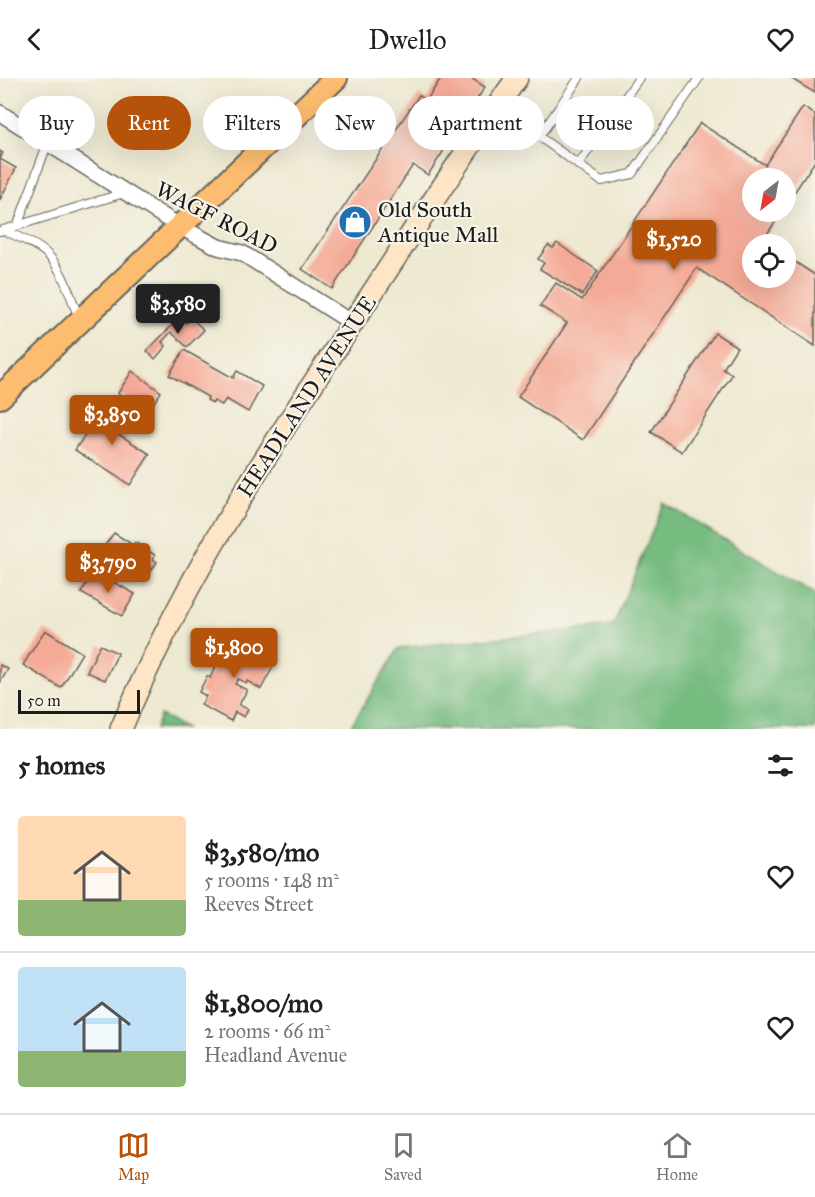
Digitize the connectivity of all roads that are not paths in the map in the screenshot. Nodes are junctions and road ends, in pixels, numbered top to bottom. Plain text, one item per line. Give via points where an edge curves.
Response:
1 (336, 78) edge
2 (517, 78) edge
3 (579, 78) edge
4 (639, 78) edge
5 (699, 78) edge
6 (504, 96) edge
7 (0, 113) edge
8 (18, 124) edge
9 (544, 129) edge
10 (544, 140) edge
11 (45, 150) edge
12 (60, 150) edge
13 (468, 150) edge
14 (579, 165) junction
15 (124, 193) junction
16 (18, 224) junction
17 (179, 226) junction
18 (2, 231) edge
19 (80, 320) junction
20 (352, 323) junction
21 (0, 397) edge
22 (121, 729) edge

1 - 17 main road
2 - 6 main road, HEADLAND AVENUE
3 - 9 lane
4 - 14 lane
5 - 14 lane via 632,174 602,181
7 - 8 street, WAGF ROAD
10 - 14 lane
11 - 16 lane
12 - 15 street, WAGF ROAD
13 - 20 main road, HEADLAND AVENUE
15 - 16 lane
15 - 17 street, WAGF ROAD
16 - 18 lane
17 - 19 main road
17 - 20 street, WAGF ROAD via 218,247 242,253
18 - 19 lane via 48,255
19 - 21 main road
20 - 22 main road, HEADLAND AVENUE via 213,542 154,654

